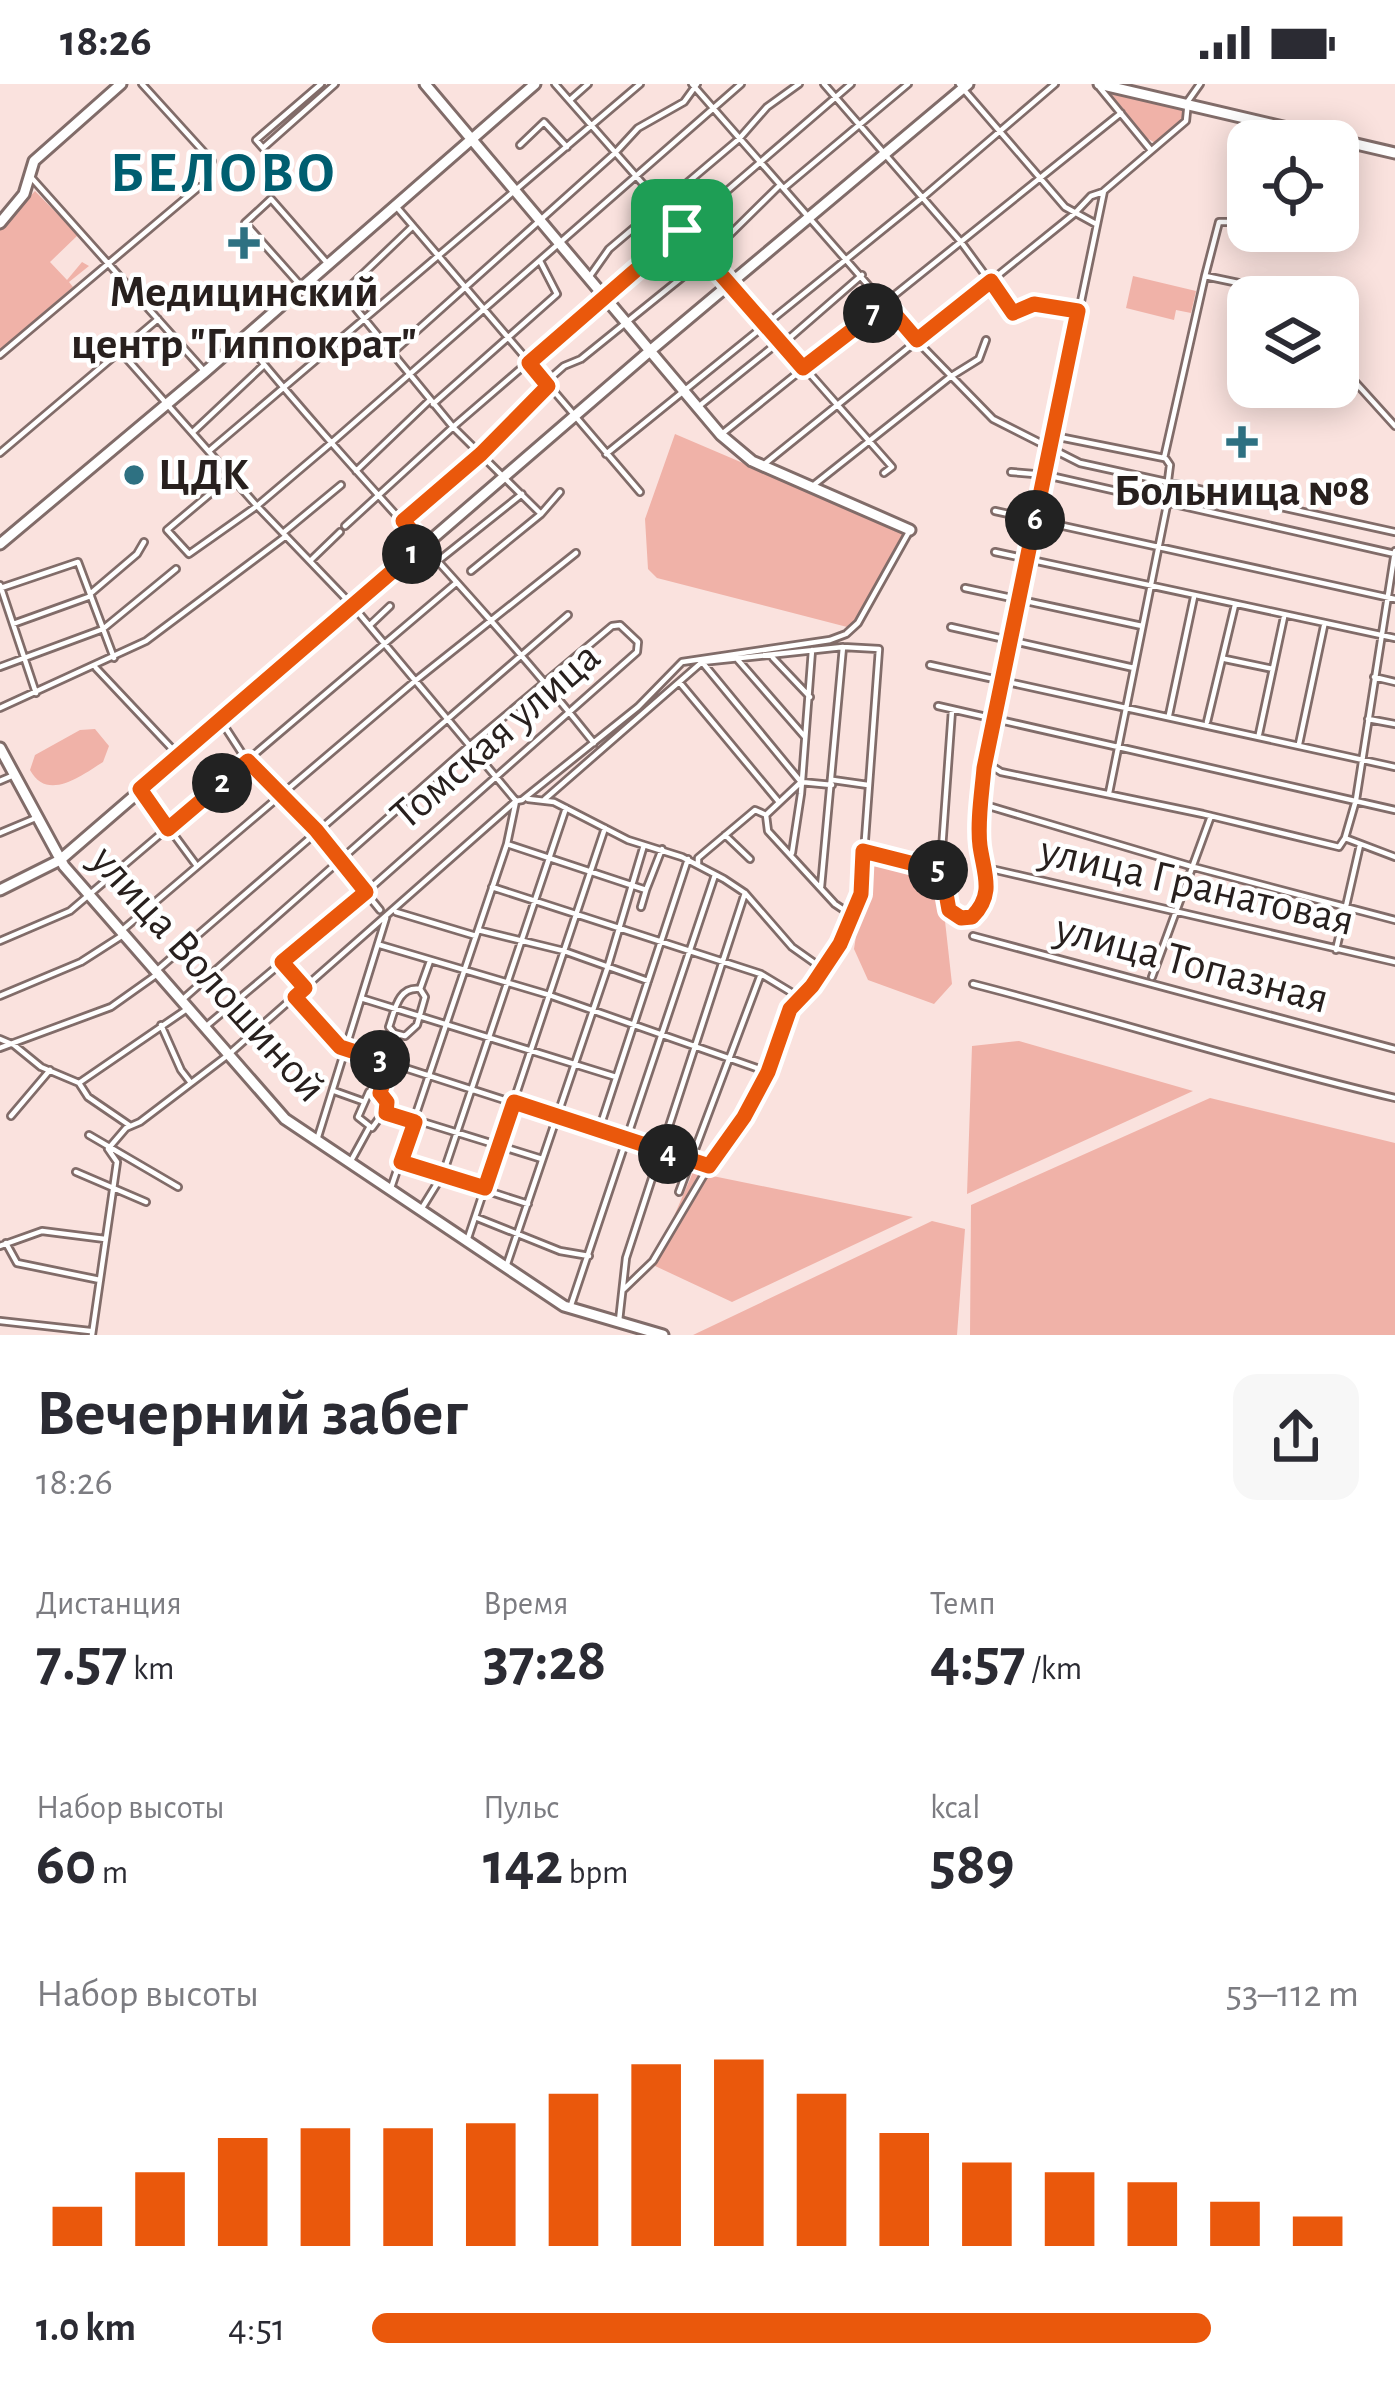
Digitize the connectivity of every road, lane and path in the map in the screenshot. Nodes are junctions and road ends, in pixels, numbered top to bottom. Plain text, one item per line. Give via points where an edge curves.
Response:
1 (121, 84) edge
2 (142, 84) edge
3 (321, 84) edge
4 (334, 84) edge
5 (425, 84) edge
6 (535, 84) edge
7 (555, 84) edge
8 (587, 84) edge
9 (640, 84) edge
10 (741, 84) edge
11 (799, 84) edge
12 (824, 84) edge
13 (850, 84) edge
14 (908, 84) edge
15 (1055, 84) edge
16 (1098, 84) edge
17 (1201, 84) edge
18 (695, 86) edge
19 (963, 86) edge
20 (835, 98) junction
21 (570, 100) junction
22 (1189, 107) junction
23 (714, 109) junction
24 (1121, 113) junction
25 (278, 121) junction
26 (592, 126) junction
27 (860, 126) junction
28 (285, 129) junction
29 (999, 131) junction
30 (472, 139) junction
31 (739, 139) junction
32 (520, 145) dead end
33 (567, 147) junction
34 (1152, 151) junction
35 (615, 153) junction
36 (1395, 153) edge
37 (886, 155) junction
38 (212, 161) dead end
39 (760, 163) junction
40 (30, 176) junction
41 (636, 177) junction
42 (1040, 178) junction
43 (782, 186) junction
44 (199, 187) dead end
45 (516, 190) junction
46 (1104, 191) junction
47 (922, 198) junction
48 (395, 205) junction
49 (661, 206) junction
50 (1074, 214) junction
51 (809, 217) junction
52 (540, 218) junction
53 (1227, 222) edge
54 (0, 223) edge
55 (1096, 224) junction
56 (413, 226) junction
57 (682, 230) junction
58 (961, 242) junction
59 (561, 243) junction
60 (439, 257) junction
61 (706, 258) junction
62 (847, 259) junction
63 (540, 261) junction
64 (108, 264) junction
65 (328, 264) junction
66 (862, 275) junction
67 (590, 276) junction
68 (1205, 276) junction
69 (991, 281) junction
70 (1227, 281) edge
71 (729, 284) junction
72 (302, 287) junction
73 (465, 287) junction
74 (606, 296) junction
75 (886, 304) junction
76 (484, 310) junction
77 (1078, 311) junction
78 (158, 319) junction
79 (363, 319) junction
80 (626, 320) junction
81 (765, 325) junction
82 (508, 338) junction
83 (243, 339) junction
84 (917, 340) junction
85 (986, 340) dead end
86 (782, 343) junction
87 (651, 350) junction
88 (120, 351) junction
89 (393, 352) junction
90 (0, 355) edge
91 (529, 363) junction
92 (264, 365) junction
93 (803, 368) junction
94 (205, 372) junction
95 (411, 372) junction
96 (950, 377) junction
97 (547, 384) junction
98 (1359, 386) edge
99 (284, 390) junction
100 (686, 392) junction
101 (431, 402) junction
102 (167, 404) junction
103 (836, 405) junction
104 (698, 407) junction
105 (574, 416) junction
106 (1395, 426) edge
107 (453, 427) junction
108 (192, 433) junction
109 (721, 435) junction
110 (1054, 436) junction
111 (869, 443) junction
112 (330, 444) junction
113 (1051, 449) junction
114 (209, 451) junction
115 (0, 453) edge
116 (481, 454) junction
117 (606, 454) junction
118 (1164, 458) junction
119 (762, 466) junction
120 (892, 467) junction
121 (902, 469) dead end
122 (356, 471) junction
123 (1011, 472) dead end
124 (884, 473) dead end
125 (505, 475) junction
126 (1046, 475) junction
127 (231, 477) junction
128 (1167, 480) junction
129 (340, 485) dead end
130 (811, 488) junction
131 (560, 492) dead end
132 (640, 492) dead end
133 (379, 495) junction
134 (521, 495) junction
135 (1166, 504) junction
136 (257, 506) junction
137 (995, 511) dead end
138 (541, 514) junction
139 (403, 521) junction
140 (1035, 521) junction
141 (910, 530) joint
142 (1395, 532) edge
143 (284, 535) junction
144 (144, 542) dead end
145 (0, 544) edge
146 (424, 544) junction
147 (1160, 549) junction
148 (995, 551) dead end
149 (576, 553) dead end
150 (1394, 553) edge
151 (1027, 559) junction
152 (310, 561) junction
153 (438, 561) junction
154 (176, 569) dead end
155 (471, 571) dead end
156 (456, 583) junction
157 (0, 586) edge
158 (965, 587) dead end
159 (1150, 588) junction
160 (91, 595) junction
161 (1194, 597) junction
162 (1385, 597) junction
163 (1395, 598) edge
164 (1017, 599) junction
165 (352, 605) junction
166 (1235, 605) junction
167 (390, 606) dead end
168 (568, 615) dead end
169 (1284, 615) junction
170 (490, 618) junction
171 (1324, 623) junction
172 (13, 624) junction
173 (370, 625) junction
174 (1142, 626) junction
175 (951, 627) dead end
176 (104, 629) junction
177 (1380, 635) junction
178 (1395, 638) edge
179 (1009, 640) junction
180 (385, 643) junction
181 (844, 647) junction
182 (812, 650) junction
183 (520, 653) junction
184 (770, 656) junction
185 (24, 657) junction
186 (114, 658) junction
187 (1223, 658) junction
188 (738, 660) junction
189 (106, 662) junction
190 (703, 662) junction
191 (930, 665) dead end
192 (0, 667) edge
193 (94, 667) junction
194 (1134, 668) junction
195 (1273, 669) junction
196 (102, 671) junction
197 (1374, 677) junction
198 (415, 681) junction
199 (544, 681) junction
200 (1001, 681) junction
201 (1395, 682) edge
202 (680, 683) junction
203 (36, 693) junction
204 (810, 698) junction
205 (938, 706) dead end
206 (1127, 706) junction
207 (0, 708) edge
208 (952, 710) junction
209 (568, 711) junction
210 (1169, 715) junction
211 (446, 718) junction
212 (220, 719) junction
213 (1368, 719) junction
214 (993, 720) junction
215 (1207, 723) junction
216 (1395, 724) edge
217 (1258, 734) junction
218 (805, 737) junction
219 (594, 743) junction
220 (1299, 744) junction
221 (467, 747) junction
222 (1119, 747) junction
223 (0, 748) edge
224 (178, 755) junction
225 (1363, 759) junction
226 (248, 761) junction
227 (986, 762) junction
228 (1395, 766) edge
229 (14, 775) junction
230 (494, 776) junction
231 (0, 781) edge
232 (801, 782) junction
233 (833, 783) junction
234 (868, 785) junction
235 (140, 789) junction
236 (281, 794) junction
237 (1109, 796) junction
238 (545, 799) junction
239 (1355, 800) junction
240 (519, 801) junction
241 (778, 802) junction
242 (982, 804) junction
243 (566, 808) junction
244 (1395, 810) edge
245 (766, 815) junction
246 (1211, 815) junction
247 (38, 817) junction
248 (605, 828) junction
249 (168, 829) junction
250 (316, 830) junction
251 (0, 833) edge
252 (725, 835) junction
253 (1345, 838) junction
254 (507, 844) junction
255 (644, 844) junction
256 (1360, 844) junction
257 (662, 849) junction
258 (863, 851) junction
259 (792, 854) junction
260 (1395, 857) edge
261 (340, 858) junction
262 (688, 859) junction
263 (750, 859) dead end
264 (60, 860) junction
265 (550, 860) junction
266 (698, 864) junction
267 (197, 866) junction
268 (1190, 866) junction
269 (987, 868) junction
270 (942, 871) junction
271 (590, 872) junction
272 (716, 875) junction
273 (632, 884) junction
274 (493, 887) junction
275 (820, 887) junction
276 (0, 890) edge
277 (646, 890) junction
278 (366, 892) junction
279 (745, 893) junction
280 (88, 896) junction
281 (535, 900) junction
282 (640, 907) dead end
283 (1347, 907) junction
284 (380, 910) dead end
285 (1174, 910) junction
286 (394, 912) junction
287 (577, 914) junction
288 (853, 916) junction
289 (386, 918) junction
290 (1395, 920) edge
291 (618, 928) junction
292 (121, 933) junction
293 (477, 933) junction
294 (973, 936) dead end
295 (521, 940) junction
296 (0, 941) edge
297 (661, 941) junction
298 (380, 945) junction
299 (1336, 950) junction
300 (564, 951) junction
301 (691, 951) junction
302 (430, 961) junction
303 (721, 961) junction
304 (282, 962) junction
305 (1395, 962) edge
306 (607, 969) junction
307 (823, 969) junction
308 (465, 971) junction
309 (156, 973) junction
310 (761, 974) junction
311 (1152, 977) dead end
312 (648, 981) junction
313 (508, 983) junction
314 (973, 983) dead end
315 (305, 988) junction
316 (420, 989) junction
317 (549, 995) junction
318 (0, 996) edge
319 (295, 997) junction
320 (799, 997) junction
321 (364, 999) junction
322 (184, 1005) junction
323 (396, 1009) junction
324 (592, 1010) junction
325 (420, 1016) junction
326 (447, 1023) junction
327 (634, 1024) junction
328 (161, 1025) junction
329 (204, 1028) junction
330 (664, 1034) junction
331 (399, 1035) junction
332 (489, 1036) junction
333 (0, 1040) edge
334 (694, 1044) junction
335 (14, 1045) junction
336 (0, 1048) edge
337 (347, 1049) junction
338 (532, 1049) junction
339 (1395, 1049) edge
340 (228, 1055) junction
341 (729, 1056) junction
342 (389, 1063) junction
343 (574, 1064) junction
344 (50, 1070) junction
345 (768, 1072) junction
346 (429, 1076) junction
347 (616, 1077) junction
348 (80, 1083) junction
349 (191, 1083) junction
350 (471, 1089) junction
351 (333, 1091) junction
352 (380, 1093) junction
353 (1395, 1098) edge
354 (362, 1102) junction
355 (514, 1102) junction
356 (386, 1113) junction
357 (11, 1116) dead end
358 (557, 1116) junction
359 (415, 1121) junction
360 (130, 1126) junction
361 (369, 1128) junction
362 (599, 1130) junction
363 (457, 1132) junction
364 (89, 1135) dead end
365 (317, 1140) junction
366 (628, 1140) junction
367 (500, 1144) junction
368 (110, 1147) junction
369 (658, 1150) junction
370 (543, 1159) junction
371 (351, 1160) junction
372 (688, 1161) junction
373 (401, 1162) junction
374 (709, 1166) junction
375 (76, 1172) dead end
376 (443, 1174) junction
377 (112, 1187) junction
378 (178, 1187) dead end
379 (391, 1188) junction
380 (485, 1188) junction
381 (679, 1192) dead end
382 (146, 1202) dead end
383 (528, 1204) junction
384 (422, 1208) junction
385 (476, 1217) junction
386 (517, 1234) junction
387 (105, 1239) junction
388 (467, 1240) junction
389 (3, 1245) edge
390 (589, 1256) junction
391 (506, 1267) junction
392 (100, 1280) junction
393 (623, 1290) junction
394 (570, 1309) junction
395 (0, 1321) edge
396 (619, 1322) junction
397 (92, 1333) edge
398 (663, 1335) edge

1 - 40 street via 34,161
2 - 38 street
3 - 25 street
4 - 28 street
5 - 30 street
6 - 30 street
7 - 21 street
8 - 21 street
9 - 26 street
10 - 23 street
11 - 31 street
12 - 20 street
13 - 20 street
14 - 27 street
15 - 29 street
16 - 22 street
16 - 24 street
17 - 22 street
18 - 23 street
18 - 35 street
19 - 29 street
19 - 37 street
20 - 27 street
20 - 39 street
21 - 26 street
22 - 34 street via 1186,121
22 - 36 street
23 - 31 street
23 - 41 street
24 - 34 street
24 - 42 street
25 - 28 street
25 - 28 street via 256,140 263,148
26 - 33 street
26 - 35 street
27 - 37 street
27 - 43 street
29 - 42 street
29 - 47 street
30 - 45 street
30 - 48 street
31 - 39 street
31 - 49 street
32 - 33 street via 544,122
33 - 45 street
34 - 46 street
35 - 41 street
35 - 52 street
37 - 47 street
37 - 51 street
39 - 43 street
39 - 57 street
40 - 54 street
40 - 64 street
41 - 49 street
41 - 59 street
42 - 50 street
42 - 58 street
43 - 51 street
43 - 61 street
44 - 64 street
45 - 52 street
45 - 60 street
46 - 50 street
46 - 55 street
47 - 58 street
47 - 62 street
48 - 56 street
48 - 65 street
49 - 57 street
49 - 67 street
50 - 55 street
50 - 69 street
51 - 62 street
51 - 71 street
52 - 59 street
52 - 73 street
53 - 68 street via 1219,222
55 - 77 street
56 - 60 street
56 - 79 street via 343,293
57 - 61 street
57 - 74 street
58 - 69 street
58 - 75 street
59 - 63 street
59 - 67 street
60 - 73 street
60 - 79 street
61 - 71 street
61 - 80 street
62 - 66 street
62 - 81 street
63 - 76 street
63 - 82 street via 557,294
64 - 78 street
64 - 90 street
65 - 72 street
65 - 72 street via 271,199 245,223
66 - 75 street
66 - 86 street
67 - 74 street
68 - 70 street
68 - 118 street
69 - 77 street via 1013,313 1034,304
69 - 84 street
71 - 81 street
71 - 87 street
72 - 83 street
73 - 76 street
73 - 89 street
74 - 80 street
74 - 91 street
75 - 84 street
75 - 93 street
76 - 82 street
76 - 95 street
77 - 110 street
78 - 88 street
78 - 94 street
79 - 89 street
79 - 99 street
80 - 87 street
80 - 97 street
81 - 86 street
81 - 100 street
82 - 91 street
82 - 101 street
83 - 92 street
83 - 94 street
84 - 96 street
84 - 103 street
85 - 96 street via 979,359
86 - 93 street
86 - 104 street
87 - 100 street
87 - 105 street
88 - 102 street
88 - 115 street
89 - 95 street
91 - 97 street
91 - 107 street
92 - 99 street
92 - 108 street
93 - 103 street
93 - 109 street
94 - 102 street
95 - 101 street
95 - 112 street
96 - 111 street
96 - 113 street via 982,411
97 - 105 street
97 - 116 street
98 - 106 street
99 - 112 street
99 - 114 street
100 - 104 street
100 - 117 street
101 - 107 street
101 - 122 street
102 - 108 street
102 - 145 street
103 - 111 street
103 - 119 street
104 - 109 street
105 - 117 street
105 - 125 street
107 - 116 street
107 - 133 street
108 - 114 street
109 - 119 street
110 - 113 street
110 - 118 street
111 - 120 street
111 - 130 street
112 - 122 street
112 - 136 street
113 - 126 street
113 - 128 street via 1080,463
114 - 127 street
116 - 125 street
116 - 139 street
117 - 132 street
118 - 128 street
119 - 130 street
120 - 121 street
120 - 124 street
122 - 133 street
123 - 126 street
125 - 134 street
125 - 146 street
126 - 135 street
126 - 140 street
127 - 136 street
127 - 136 street via 167,530 189,554
128 - 135 street
128 - 142 street
129 - 143 street
130 - 141 street
131 - 138 street
133 - 139 street
133 - 152 street
134 - 138 street
134 - 153 street
135 - 147 street
135 - 150 street
136 - 143 street
137 - 140 street
138 - 155 street
139 - 146 street
140 - 147 street
140 - 151 street
141 - 219 street via 846,634 682,662
143 - 152 street
143 - 186 street
144 - 160 street
146 - 153 street
146 - 165 street
147 - 159 street
147 - 162 street
148 - 151 street
149 - 170 street
150 - 162 street
151 - 159 street
151 - 164 street
152 - 165 street
153 - 156 street
154 - 176 street
156 - 170 street
156 - 180 street
157 - 160 street via 78,562
157 - 172 street
158 - 164 street
159 - 161 street
159 - 174 street
160 - 172 street
160 - 176 street
161 - 166 street
161 - 210 street
162 - 163 street
162 - 177 street
164 - 174 street
164 - 179 street
165 - 173 street
165 - 212 street
166 - 169 street
166 - 187 street
167 - 173 street
168 - 183 street
169 - 171 street
169 - 195 street
170 - 183 street
170 - 198 street
171 - 177 street
171 - 220 street
172 - 185 street
173 - 180 street
174 - 194 street
175 - 179 street
176 - 185 street
176 - 186 street
177 - 178 street
177 - 197 street
179 - 194 street
179 - 200 street
180 - 198 street
180 - 226 street
181 - 182 street
181 - 233 street
181 - 234 street via 879,649
182 - 184 street
182 - 204 street
183 - 199 street
183 - 211 street
184 - 188 street
184 - 204 street
185 - 192 street
185 - 203 street
186 - 189 street
187 - 195 street
187 - 215 street
188 - 190 street
188 - 218 street
189 - 193 street
189 - 196 street
190 - 202 street
190 - 232 street
191 - 200 street
193 - 196 street
193 - 203 street
194 - 206 street
195 - 217 street
196 - 224 street
197 - 201 street
197 - 213 street
198 - 211 street
198 - 236 street
199 - 209 street
199 - 209 street, Томская улица via 612,626 638,642 637,652
199 - 221 street
200 - 206 street
200 - 214 street
202 - 238 street
202 - 241 street
203 - 207 street
204 - 218 street
205 - 208 street
206 - 210 street
206 - 222 street
208 - 214 street
208 - 270 street
209 - 219 street
209 - 230 street, Томская улица
210 - 215 street
211 - 221 street
211 - 250 street
212 - 224 street
212 - 226 street
213 - 216 street
213 - 225 street
214 - 222 street
214 - 227 street
215 - 217 street
217 - 220 street
218 - 232 street
219 - 240 street
220 - 225 street
221 - 230 street
221 - 261 street
222 - 237 street
222 - 239 street
223 - 229 street, улица Волошиной
224 - 235 street
225 - 228 street
225 - 239 street
226 - 236 street
226 - 249 street
227 - 237 street
227 - 242 street
229 - 231 street
229 - 247 street, улица Волошиной
230 - 240 street
230 - 278 street, Томская улица
232 - 233 street
232 - 241 street
232 - 259 street
233 - 234 street
233 - 275 street
234 - 258 street
235 - 249 street
235 - 264 street
236 - 250 street
236 - 267 street
237 - 246 street
238 - 240 street
238 - 243 street
239 - 244 street
239 - 253 street
240 - 254 street
240 - 286 street
241 - 245 street
242 - 268 street
242 - 269 street
243 - 248 street
243 - 265 street
245 - 252 street via 755,810
245 - 259 street via 767,831
246 - 253 street via 1340,848
246 - 268 street
247 - 251 street
247 - 264 street, улица Волошиной
248 - 255 street
248 - 271 street
249 - 267 street
249 - 280 street
250 - 261 street
250 - 309 street
252 - 263 street
252 - 266 street
253 - 256 street
254 - 265 street
254 - 274 street
255 - 257 street
255 - 273 street
256 - 260 street
256 - 283 street
257 - 262 street
257 - 277 street
258 - 270 street
258 - 288 street
259 - 275 street
261 - 278 street
261 - 322 street
262 - 266 street
262 - 297 street
264 - 276 street
264 - 280 street, улица Волошиной
265 - 271 street
265 - 281 street
266 - 272 street
267 - 292 street
268 - 283 street
268 - 285 street
269 - 270 street via 983,906 961,918 949,910
269 - 285 street, улица Гранатовая
271 - 273 street
271 - 287 street
272 - 279 street
272 - 301 street
273 - 277 street
273 - 291 street
274 - 281 street
274 - 293 street
275 - 288 street
277 - 282 street
278 - 284 street
278 - 304 street, Томская улица
279 - 303 street
279 - 307 street
280 - 292 street, улица Волошиной
280 - 296 street
281 - 287 street
281 - 295 street
283 - 290 street
283 - 299 street
285 - 299 street, улица Гранатовая
285 - 311 street
286 - 289 street
286 - 293 street
287 - 291 street
287 - 300 street
288 - 307 street
289 - 298 street
289 - 315 street
291 - 297 street
291 - 306 street
292 - 309 street, улица Волошиной
292 - 318 street via 81,962
293 - 295 street
293 - 308 street
294 - 339 street, улица Топазная
295 - 300 street
295 - 313 street
297 - 301 street
297 - 312 street
298 - 302 street
298 - 321 street
299 - 305 street, улица Гранатовая
300 - 306 street
300 - 317 street
301 - 303 street
301 - 330 street
302 - 308 street
302 - 316 street
303 - 310 street
303 - 334 street
304 - 315 street
304 - 329 street, Томская улица
306 - 312 street
306 - 324 street
307 - 320 street
308 - 313 street
308 - 326 street
309 - 322 street, улица Волошиной
309 - 335 street via 121,1002
310 - 320 street
310 - 341 street
312 - 327 street
313 - 317 street
313 - 332 street
314 - 353 street
315 - 319 street
316 - 323 street via 401,994
316 - 325 street
317 - 324 street
317 - 338 street
319 - 337 street
319 - 340 street
320 - 345 street
321 - 323 street
321 - 337 street
322 - 328 street
322 - 329 street, улица Волошиной
323 - 325 street
323 - 331 street via 389,1027
324 - 327 street
324 - 343 street
325 - 326 street
325 - 331 street via 413,1031
326 - 332 street
326 - 346 street
327 - 330 street
327 - 347 street
328 - 348 street
328 - 349 street
329 - 340 street, улица Волошиной
330 - 334 street
330 - 366 street
331 - 342 street
332 - 338 street
332 - 350 street
333 - 335 street
334 - 341 street
334 - 369 street
335 - 336 street
335 - 344 street
337 - 342 street
337 - 351 street
338 - 343 street
338 - 355 street
340 - 349 street
340 - 365 street, улица Волошиной via 280,1114
341 - 345 street
341 - 372 street
342 - 346 street
342 - 352 street
343 - 347 street
343 - 358 street
344 - 348 street
344 - 357 street
345 - 374 street
346 - 350 street
346 - 359 street
347 - 362 street
348 - 360 street
349 - 360 street
350 - 355 street
350 - 363 street
351 - 354 street
351 - 365 street
352 - 354 street
352 - 356 street
354 - 361 street via 358,1119
355 - 358 street
355 - 367 street
356 - 359 street
356 - 361 street
358 - 362 street
358 - 370 street
359 - 363 street
359 - 373 street
360 - 368 street
361 - 371 street
362 - 366 street
363 - 367 street
363 - 376 street
364 - 368 street
365 - 371 street, улица Волошиной
366 - 369 street
366 - 390 street
367 - 370 street
367 - 380 street
368 - 377 street via 117,1162
368 - 378 street
369 - 372 street
369 - 393 street
370 - 383 street
371 - 379 street, улица Волошиной
372 - 374 street
372 - 381 street
373 - 376 street
373 - 379 street
374 - 393 street via 653,1261
375 - 377 street
376 - 380 street
376 - 384 street
377 - 382 street
377 - 387 street
379 - 384 street, улица Волошиной
380 - 383 street
380 - 385 street
383 - 386 street
384 - 388 street, улица Волошиной
385 - 386 street
385 - 388 street
386 - 390 street
386 - 391 street
387 - 389 street via 48,1231
387 - 392 street
388 - 391 street, улица Волошиной
389 - 392 street via 16,1263
390 - 394 street
391 - 394 street, улица Волошиной
392 - 397 street
393 - 396 street
394 - 396 street, улица Волошиной
395 - 397 street
396 - 398 street, улица Волошиной

